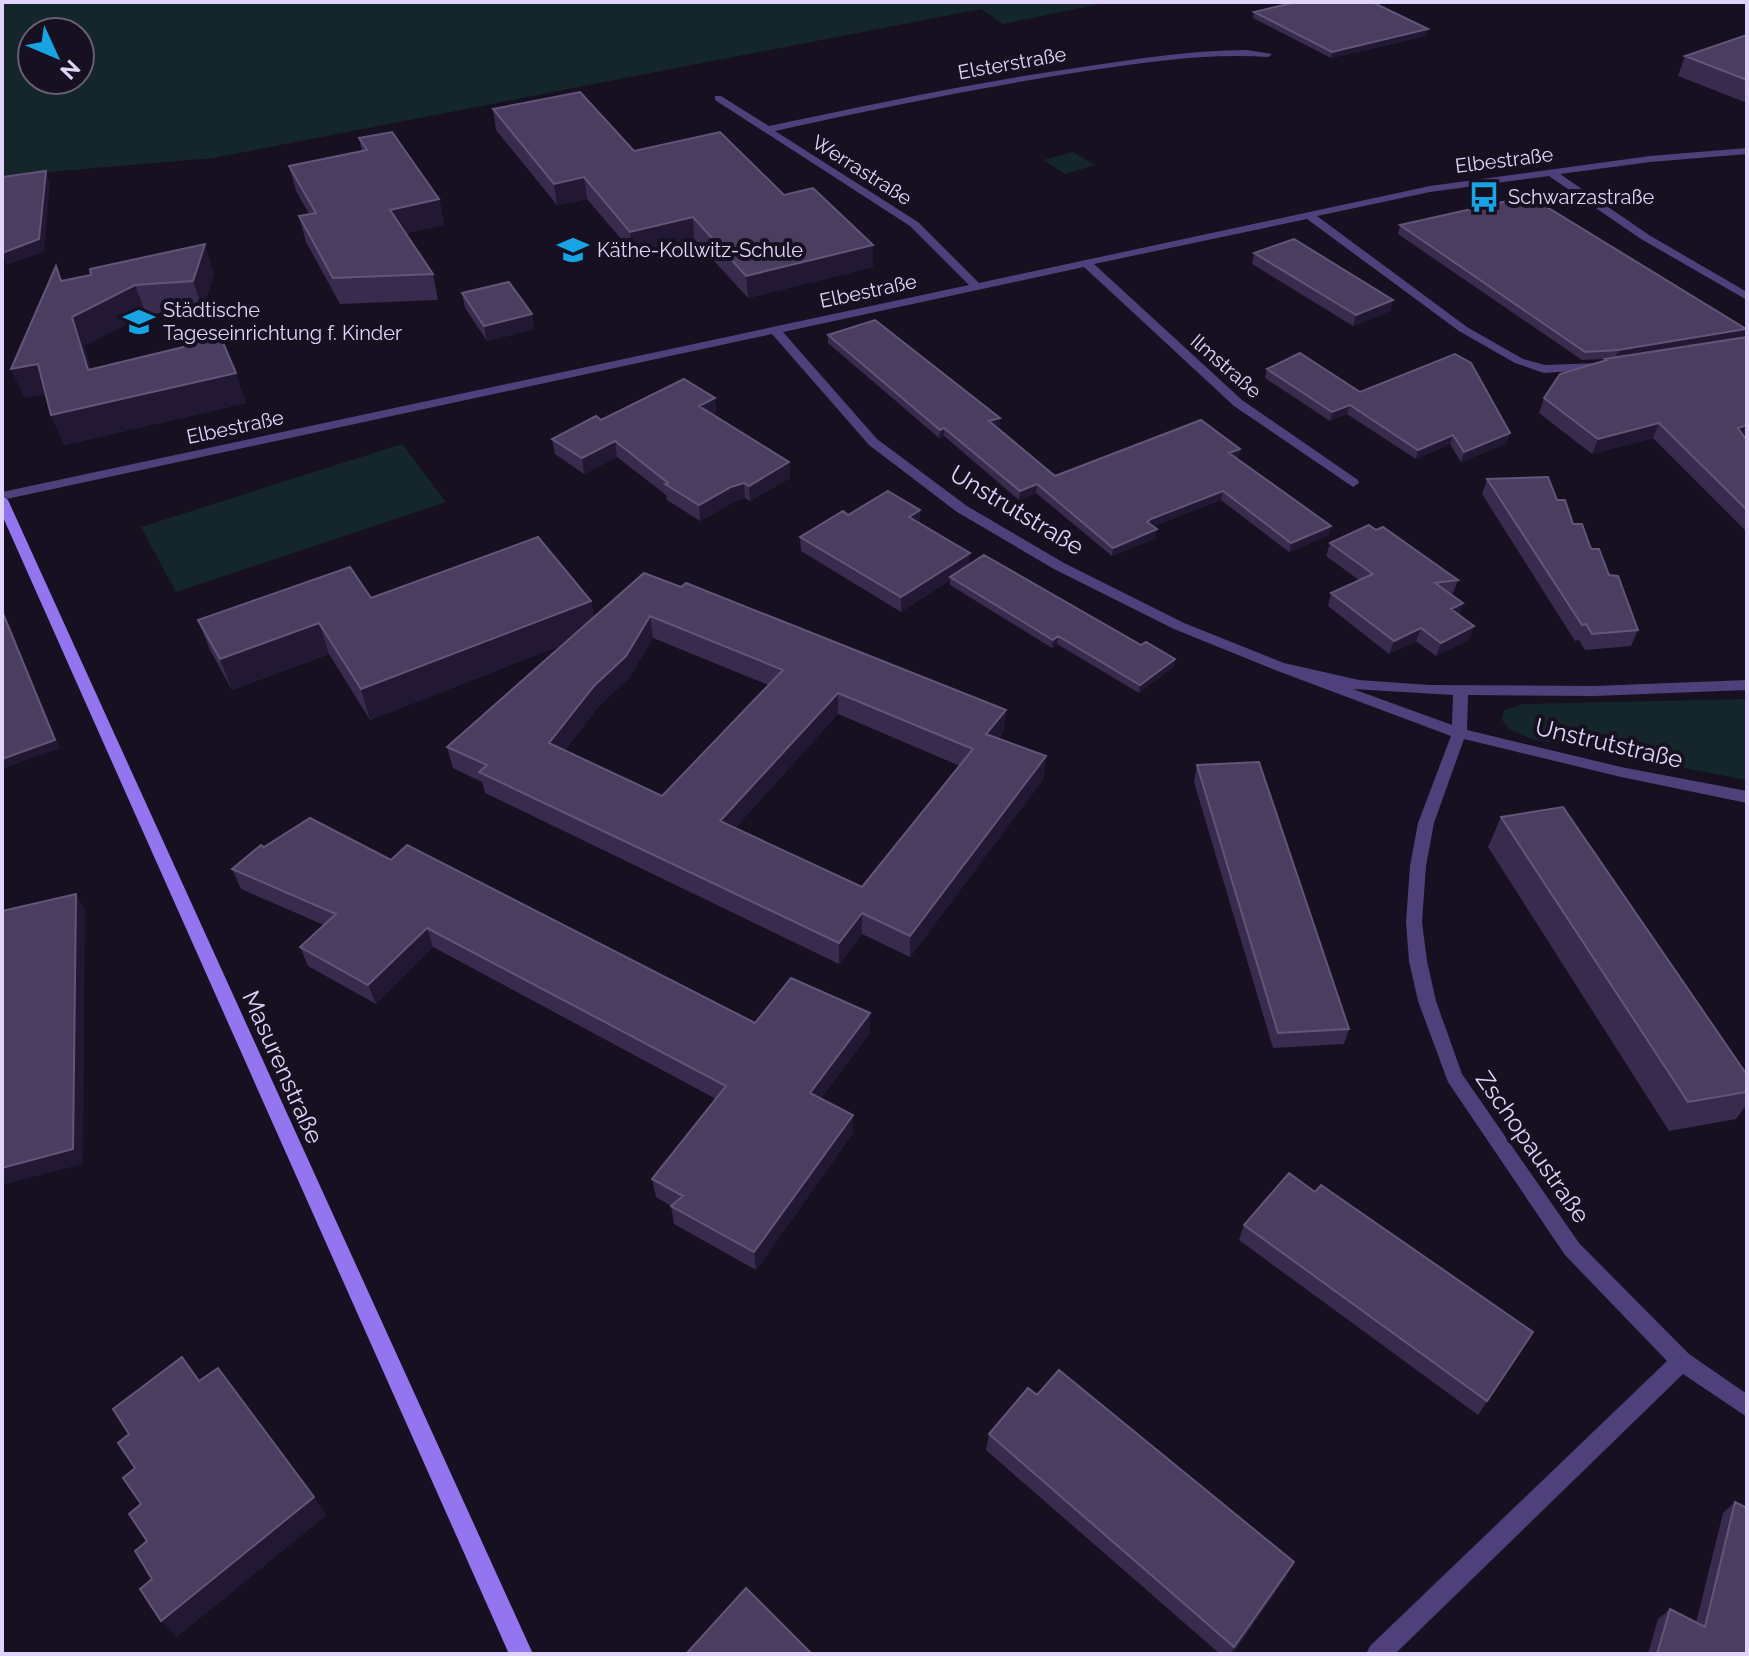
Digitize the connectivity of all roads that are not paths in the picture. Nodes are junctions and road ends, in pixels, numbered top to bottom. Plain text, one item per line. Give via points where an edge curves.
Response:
1 (1268, 54) dead end
2 (718, 98) dead end
3 (765, 130) junction
4 (1747, 151) edge
5 (1550, 172) junction
6 (1307, 214) junction
7 (1085, 262) junction
8 (975, 285) junction
9 (1747, 297) edge
10 (775, 330) junction
11 (1615, 366) edge
12 (1353, 483) dead end
13 (2, 498) edge
14 (1280, 667) junction
15 (1747, 685) edge
16 (1461, 689) junction
17 (1459, 733) junction
18 (1747, 797) edge
19 (1682, 1361) junction
20 (1747, 1407) edge
21 (521, 1654) edge
22 (1378, 1654) edge

1 - 3 street, Elsterstraße via 1231,50 1055,73
2 - 3 street, Werrastraße
3 - 8 street, Werrastraße via 914,224
4 - 5 street, Elbestraße
5 - 6 street, Elbestraße via 1459,183
5 - 9 street
6 - 7 street, Elbestraße
6 - 11 street via 1463,329 1519,361 1544,369
7 - 8 street, Elbestraße
7 - 12 street, Ilmstraße via 1238,403
8 - 10 street, Elbestraße
10 - 13 street, Elbestraße
10 - 14 street, Unstrutstraße via 873,442 962,509 1059,566 1179,626
13 - 21 main road, Masurenstraße
14 - 16 street, Unstrutstraße via 1359,685
14 - 17 street, Unstrutstraße
15 - 16 street, Unstrutstraße
16 - 17 street, Zschopaustraße
17 - 18 street, Unstrutstraße
17 - 19 street, Zschopaustraße via 1426,823 1414,922 1427,1001 1449,1065 1491,1136 1572,1249
19 - 20 street, Zschopaustraße
19 - 22 street

